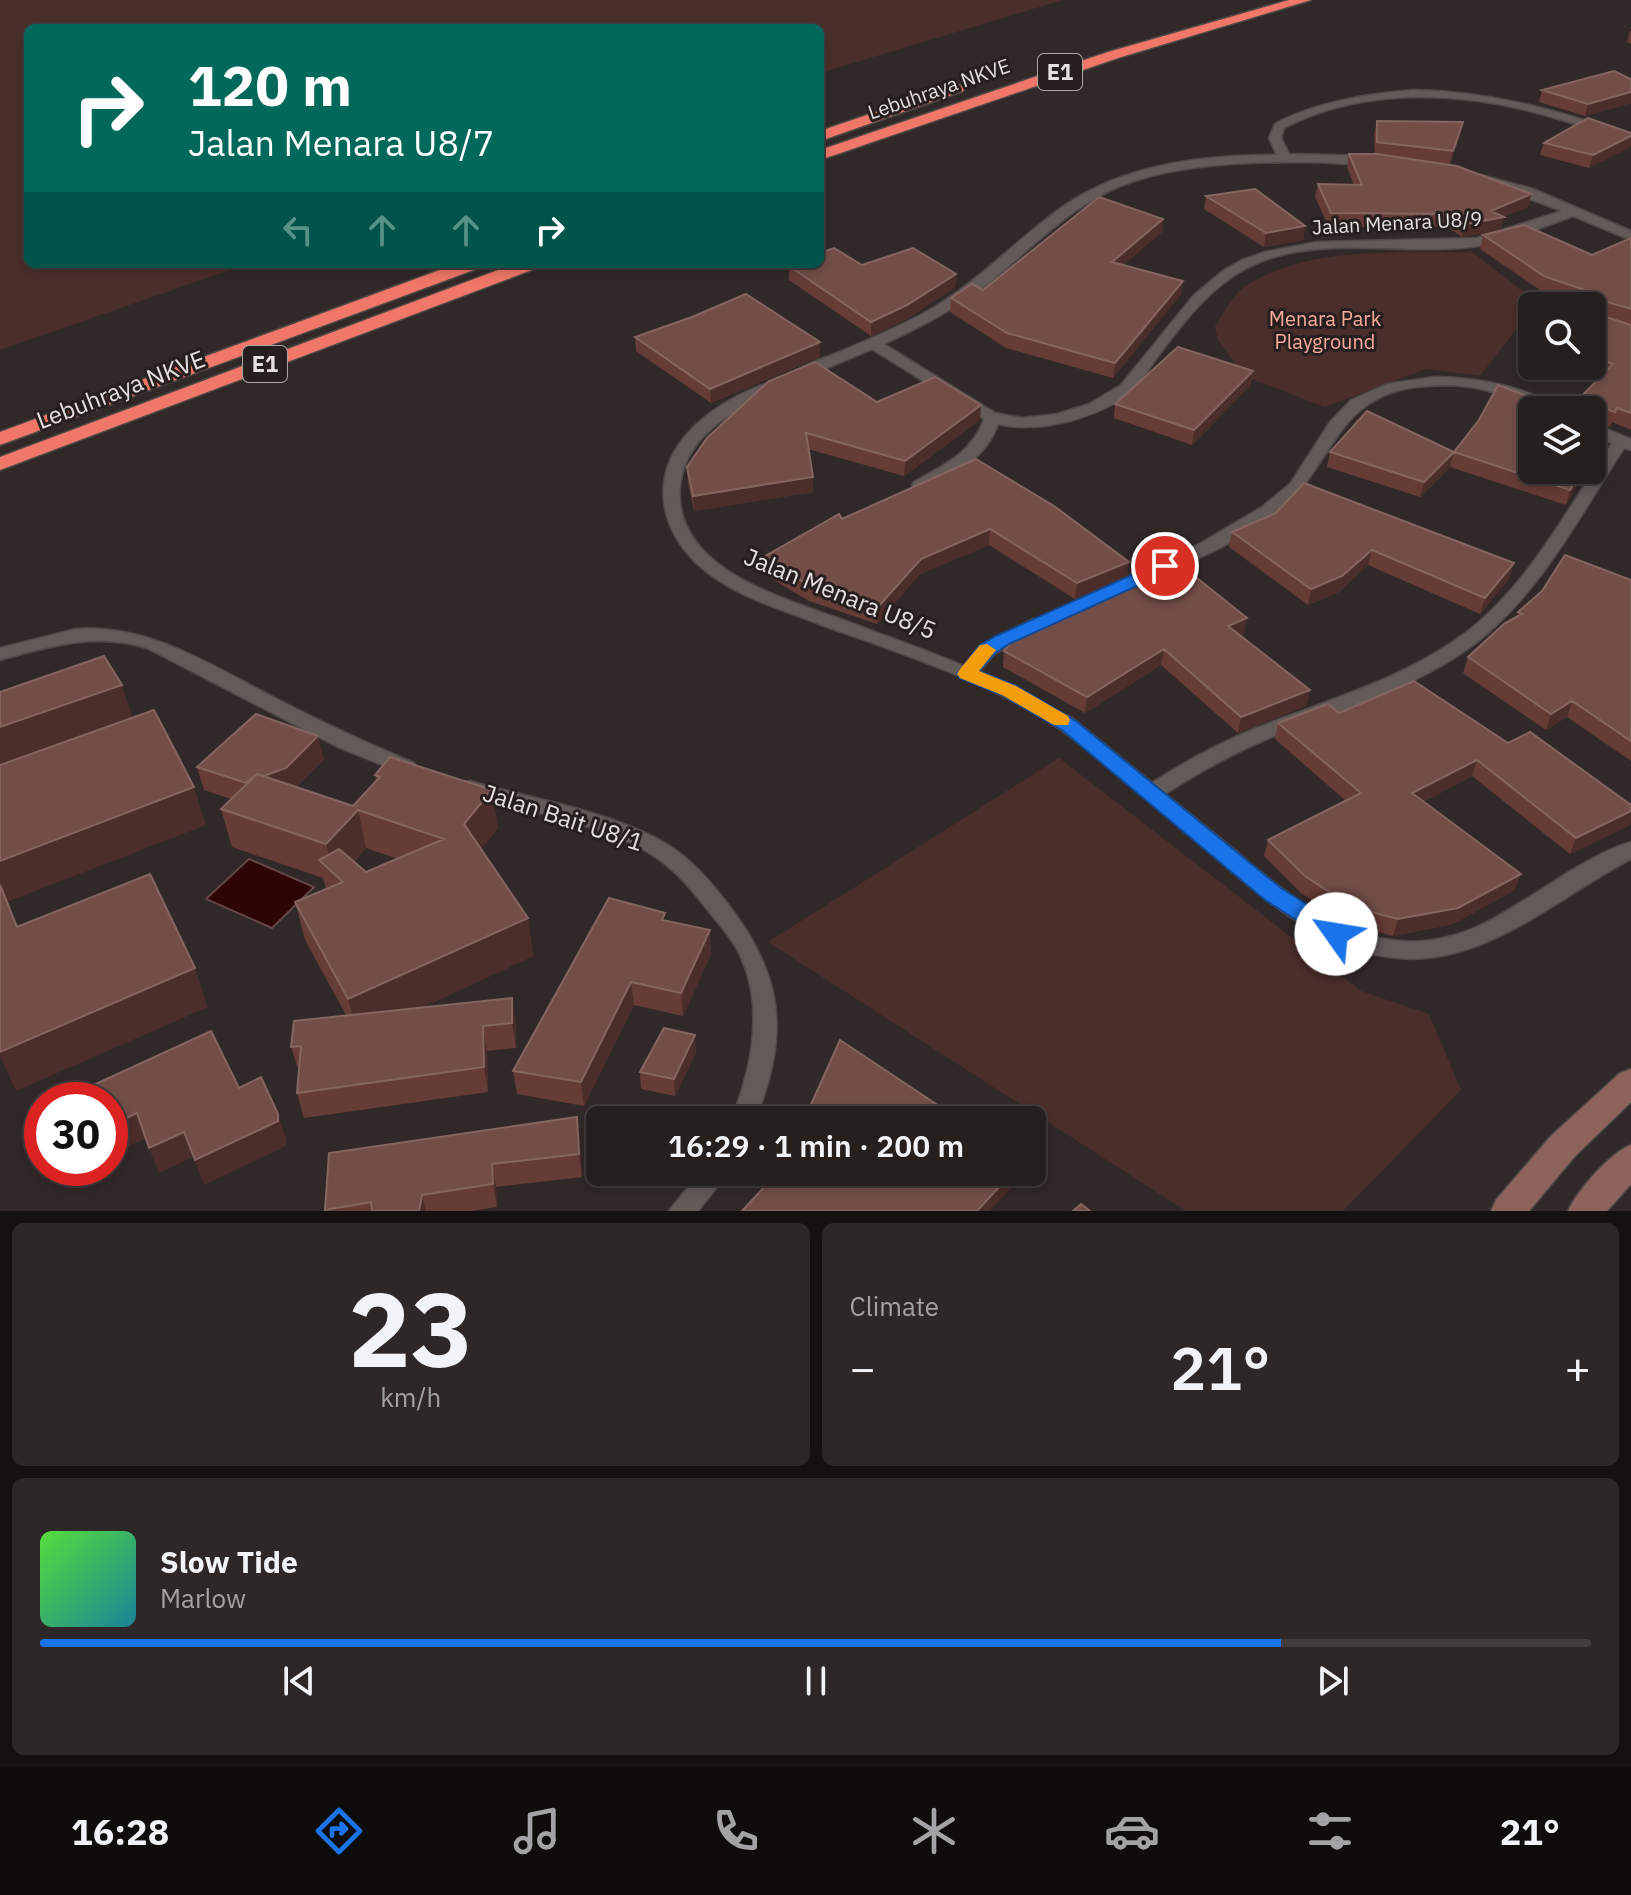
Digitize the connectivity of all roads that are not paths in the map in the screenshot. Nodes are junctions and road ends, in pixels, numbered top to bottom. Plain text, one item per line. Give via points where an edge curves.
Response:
1 (1256, 0) edge
2 (1304, 0) edge
3 (1073, 52) dead end
4 (971, 84) dead end
5 (824, 135) edge
6 (1631, 140) edge
7 (824, 154) edge
8 (1285, 158) junction
9 (1383, 161) edge
10 (1474, 175) edge
11 (1573, 211) junction
12 (1631, 236) edge
13 (462, 268) edge
14 (520, 268) edge
15 (872, 343) junction
16 (1518, 397) edge
17 (992, 418) junction
18 (1606, 434) edge
19 (0, 439) edge
20 (1626, 443) edge
21 (0, 464) edge
22 (920, 485) edge
23 (1104, 594) edge
24 (1060, 614) edge
25 (0, 654) edge
26 (967, 674) junction
27 (1151, 793) junction
28 (1631, 850) edge
29 (1631, 1082) edge
30 (750, 1106) edge
31 (1631, 1160) edge
32 (704, 1186) edge
33 (682, 1211) edge
34 (1508, 1211) edge
35 (1585, 1211) edge

1 - 3 highway, E1
2 - 7 highway, Lebuhraya NKVE / E1 via 1113,55
4 - 5 highway, Lebuhraya NKVE
6 - 8 street via 1512,101 1393,94 1333,106 1279,126 1275,138
8 - 9 street, Jalan Menara U8/5
8 - 15 street, Jalan Menara U8/5 via 1182,167 1097,191 971,290
10 - 11 street
11 - 12 street
11 - 17 street, Jalan Menara U8/9 via 1480,242 1326,243 1261,257 1235,270 1190,306 1123,390 1055,420
13 - 19 highway, Lebuhraya NKVE / E1
14 - 21 highway, Lebuhraya NKVE / E1
15 - 17 street, Jalan Menara U8/9
15 - 26 street, Jalan Menara U8/5 via 750,397 703,427 689,441 673,474 672,508 678,529 705,561 745,588
16 - 23 street via 1460,381 1405,385 1368,397 1343,416 1289,494 1259,518
17 - 22 street via 987,439 970,456
18 - 20 street
20 - 27 street via 1529,575 1471,638 1421,669 1229,747
24 - 26 street via 987,650
25 - 30 street, Jalan Bait U8/1 via 84,632 129,635 345,742 438,778 648,843 694,876 735,930 758,974 765,1029
26 - 27 street, Jalan Menara U8/5 via 1069,725
27 - 28 street, Jalan Menara U8/5 via 1273,894 1336,934 1403,951 1468,939
29 - 34 main road via 1563,1146
31 - 35 main road
32 - 33 street

